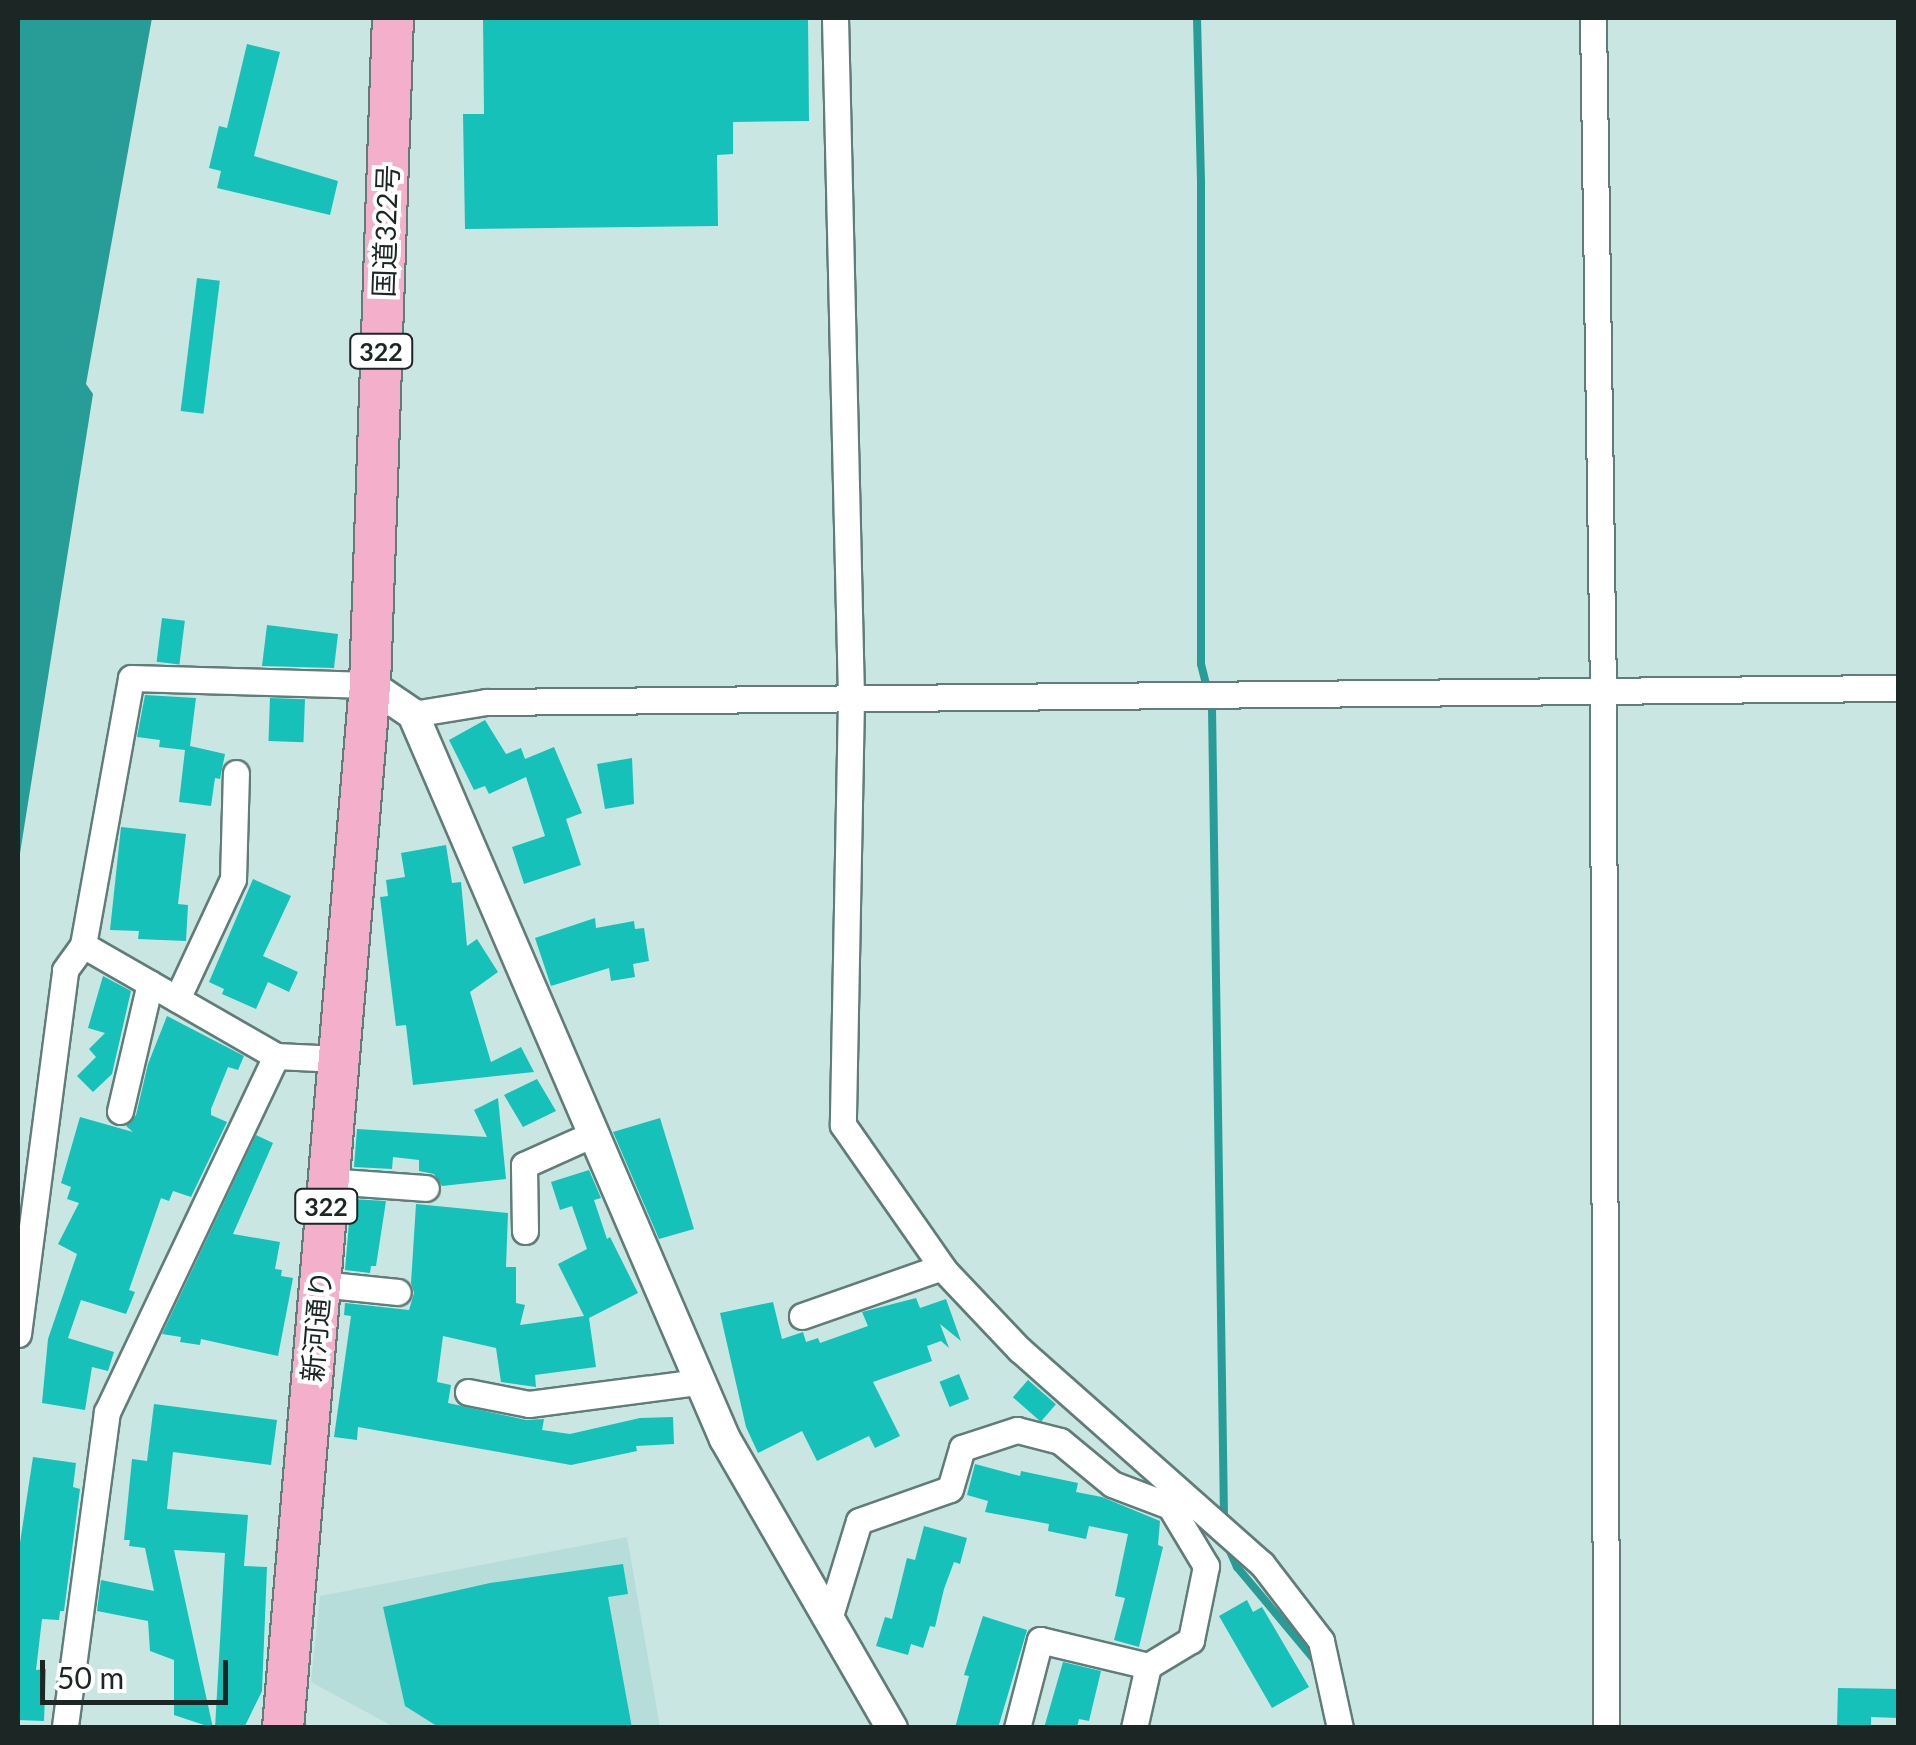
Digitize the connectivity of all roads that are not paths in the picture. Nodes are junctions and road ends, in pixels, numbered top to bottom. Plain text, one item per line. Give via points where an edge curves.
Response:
1 (393, 18) edge
2 (835, 18) edge
3 (1593, 18) edge
4 (370, 685) junction
5 (1898, 688) edge
6 (1603, 693) junction
7 (852, 699) junction
8 (413, 714) junction
9 (236, 774) dead end
10 (83, 946) junction
11 (150, 983) junction
12 (177, 999) junction
13 (276, 1056) junction
14 (338, 1059) junction
15 (120, 1112) dead end
16 (593, 1134) junction
17 (328, 1182) junction
18 (426, 1188) dead end
19 (525, 1231) dead end
20 (942, 1266) junction
21 (320, 1284) junction
22 (398, 1292) dead end
23 (802, 1316) dead end
24 (18, 1334) edge
25 (699, 1382) junction
26 (468, 1392) dead end
27 (829, 1619) junction
28 (1148, 1666) junction
29 (65, 1726) edge
30 (283, 1728) edge
31 (892, 1728) edge
32 (1017, 1728) edge
33 (1134, 1728) edge
34 (1340, 1728) edge
35 (1606, 1728) edge

1 - 4 highway, 国道322号 / 322
2 - 7 street
3 - 6 street
4 - 8 street
4 - 10 street via 131,678
4 - 14 highway, 新河通り / 322
5 - 6 street
6 - 7 street
6 - 35 street
7 - 8 street via 486,702
7 - 20 street via 843,1126
8 - 16 street
9 - 12 street via 232,878
10 - 11 street
10 - 24 street via 66,970
11 - 12 street
11 - 15 street
12 - 13 street
13 - 14 street
13 - 29 street via 107,1412
14 - 17 highway, 新河通り / 322
16 - 19 street via 524,1164
16 - 25 street
17 - 18 street
17 - 21 highway, 新河通り / 322
20 - 23 street
20 - 34 street via 1020,1350 1262,1564 1321,1641
21 - 22 street
21 - 30 highway, 新河通り / 322
25 - 26 street via 529,1404
25 - 27 street
27 - 28 street via 859,1521 950,1489 962,1448 1017,1430 1060,1441 1112,1484 1170,1506 1206,1566 1191,1640
27 - 31 street
28 - 32 street via 1040,1640
28 - 33 street

